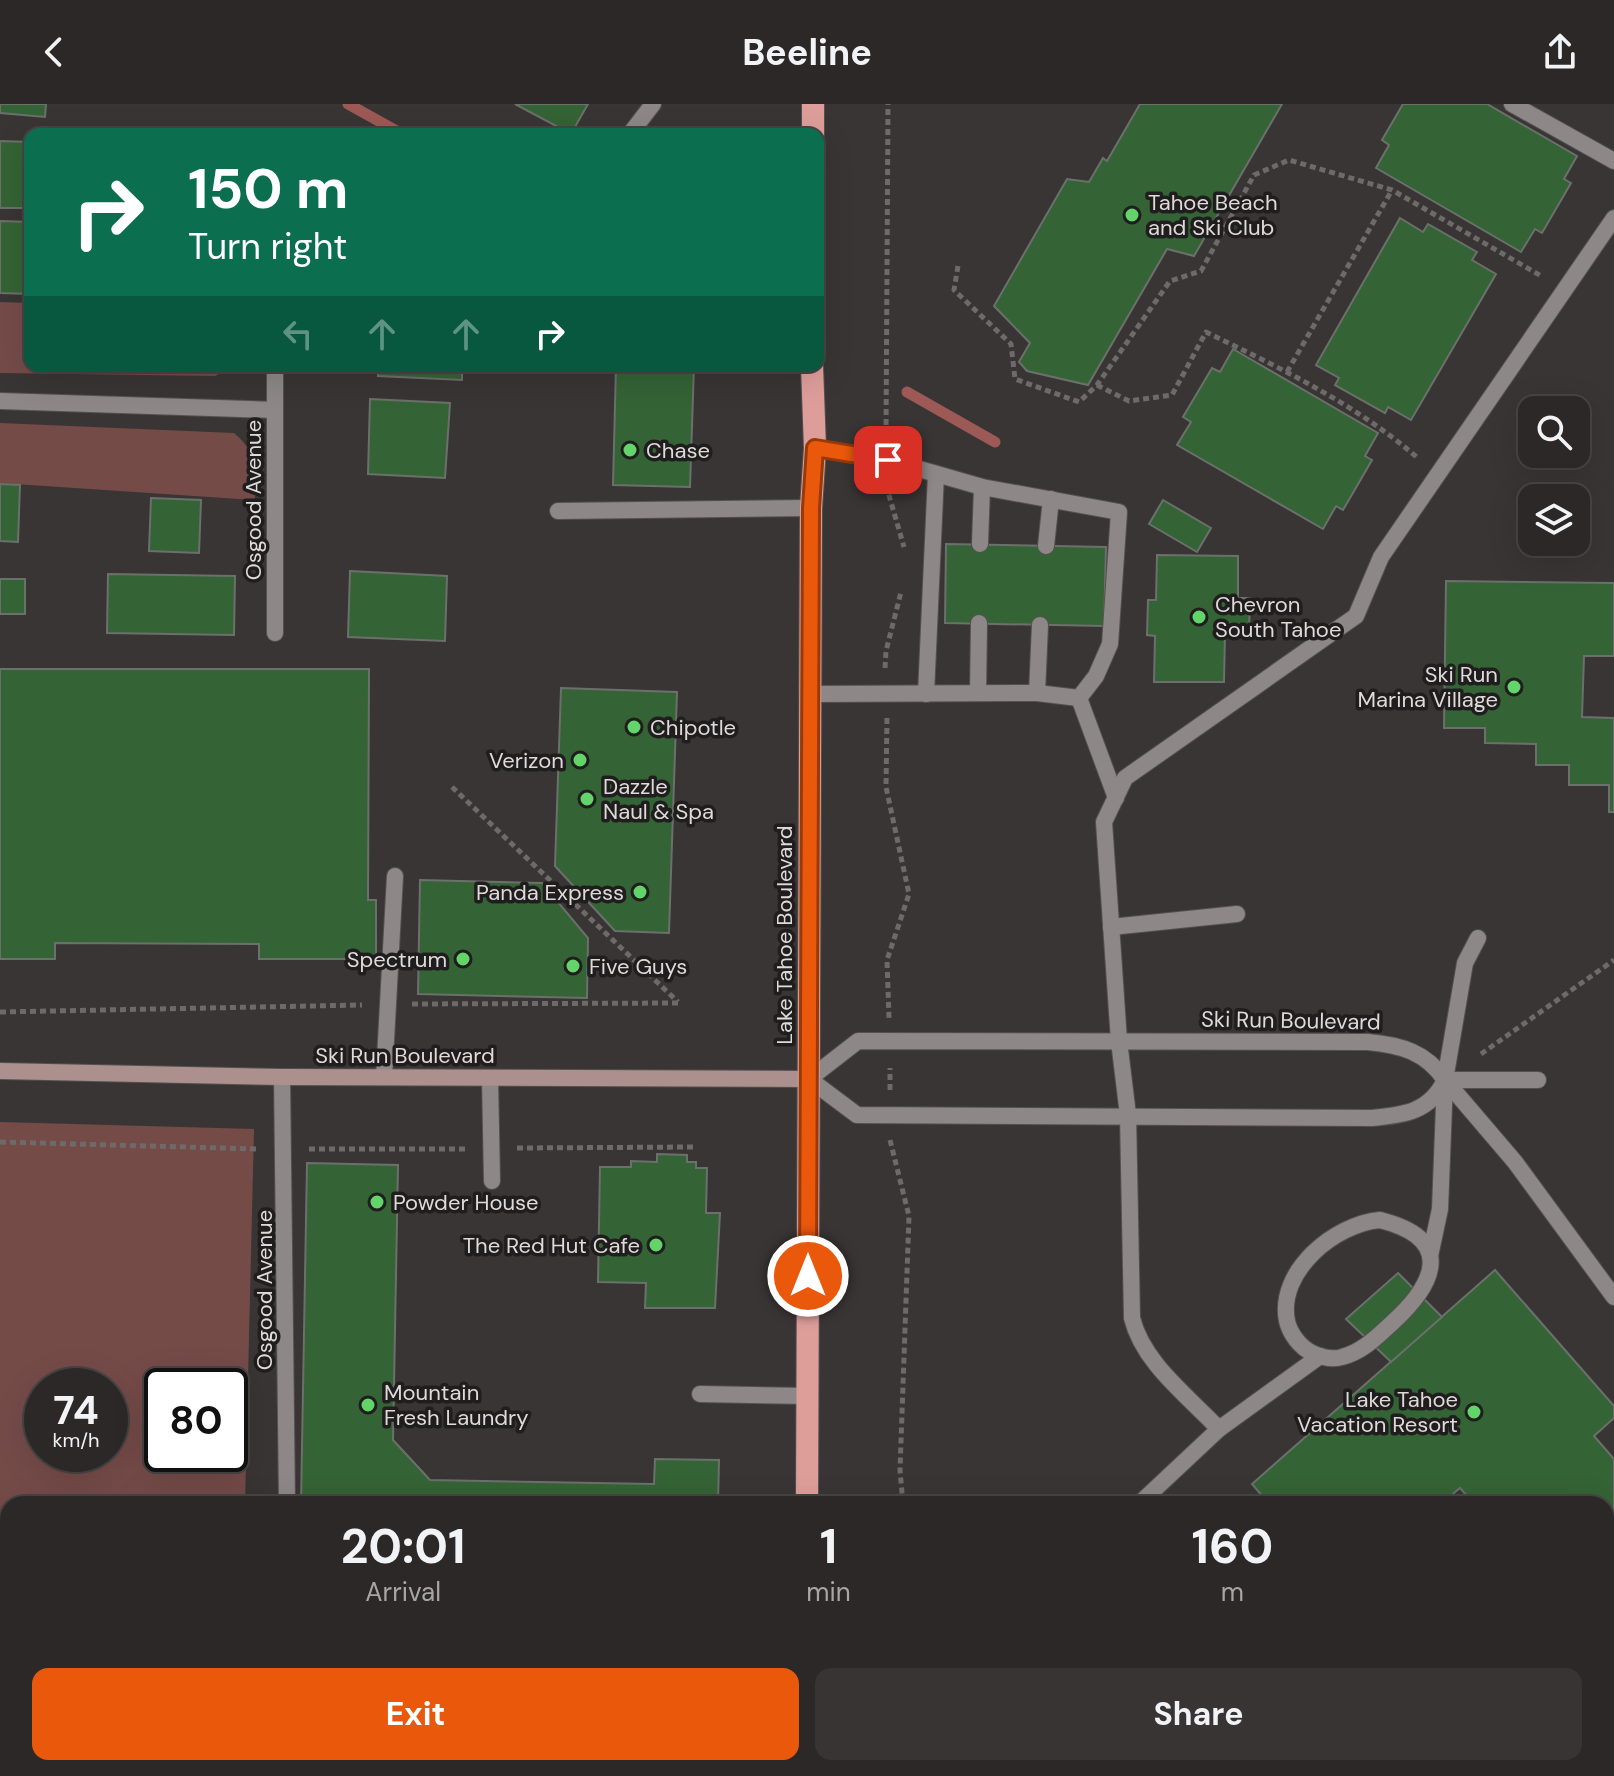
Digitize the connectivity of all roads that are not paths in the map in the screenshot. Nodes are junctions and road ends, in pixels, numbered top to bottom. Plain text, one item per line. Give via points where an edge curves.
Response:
1 (653, 104) edge
2 (813, 104) edge
3 (1512, 104) edge
4 (635, 128) edge
5 (813, 128) edge
6 (1614, 161) edge
7 (1614, 218) edge
8 (275, 372) edge
9 (812, 372) edge
10 (0, 401) edge
11 (275, 410) junction
12 (815, 448) junction
13 (936, 474) junction
14 (982, 487) junction
15 (1051, 499) junction
16 (811, 508) junction
17 (558, 511) dead end
18 (980, 544) dead end
19 (1046, 546) dead end
20 (979, 623) dead end
21 (1040, 625) dead end
22 (275, 633) dead end
23 (978, 693) junction
24 (1037, 693) junction
25 (811, 694) junction
26 (926, 694) junction
27 (1079, 698) junction
28 (1116, 798) junction
29 (395, 876) dead end
30 (1237, 914) dead end
31 (1111, 927) junction
32 (1478, 938) dead end
33 (1119, 1041) junction
34 (0, 1071) edge
35 (282, 1077) junction
36 (384, 1077) junction
37 (490, 1078) junction
38 (809, 1079) junction
39 (1445, 1080) junction
40 (1538, 1080) dead end
41 (1128, 1115) junction
42 (492, 1181) dead end
43 (1430, 1256) junction
44 (1614, 1297) edge
45 (1320, 1356) junction
46 (700, 1394) dead end
47 (807, 1396) junction
48 (1219, 1429) junction
49 (287, 1496) edge
50 (807, 1496) edge
51 (1148, 1496) edge

1 - 4 street
2 - 5 highway
3 - 6 street
7 - 28 street via 1381,557 1356,616 1125,778
8 - 11 street, Osgood Avenue
9 - 12 highway, Lake Tahoe Boulevard
10 - 11 street
11 - 22 street, Osgood Avenue
12 - 13 street
12 - 16 highway, Lake Tahoe Boulevard
13 - 14 street
13 - 26 street
14 - 15 street
14 - 18 street
15 - 19 street
15 - 27 street via 1119,512 1110,644
16 - 17 street
16 - 25 highway, Lake Tahoe Boulevard
20 - 23 street
21 - 24 street
23 - 24 street
23 - 26 street
24 - 27 street
25 - 26 street
25 - 38 highway, Lake Tahoe Boulevard
27 - 28 street
28 - 31 street via 1104,822
29 - 36 street
30 - 31 street
31 - 33 street
32 - 39 street via 1465,963
33 - 38 street, Ski Run Boulevard via 858,1041
33 - 39 street, Ski Run Boulevard via 1396,1044 1419,1053
33 - 41 street
34 - 35 main road, Ski Run Boulevard
35 - 36 main road, Ski Run Boulevard
35 - 49 street, Osgood Avenue
36 - 37 main road, Ski Run Boulevard
37 - 38 main road, Ski Run Boulevard
37 - 42 street
38 - 41 street via 857,1115
38 - 47 highway, Lake Tahoe Boulevard
39 - 40 street
39 - 41 street via 1437,1097 1399,1115
39 - 43 street via 1440,1209
39 - 44 street, Ski Run Boulevard via 1515,1162
41 - 48 street via 1132,1318 1137,1338
43 - 45 street via 1425,1289 1412,1305 1353,1353 1338,1359
43 - 45 street via 1411,1231 1380,1220 1342,1230 1304,1263 1293,1278 1285,1312 1298,1343
45 - 48 street
46 - 47 street
47 - 50 highway, Lake Tahoe Boulevard
48 - 51 street

